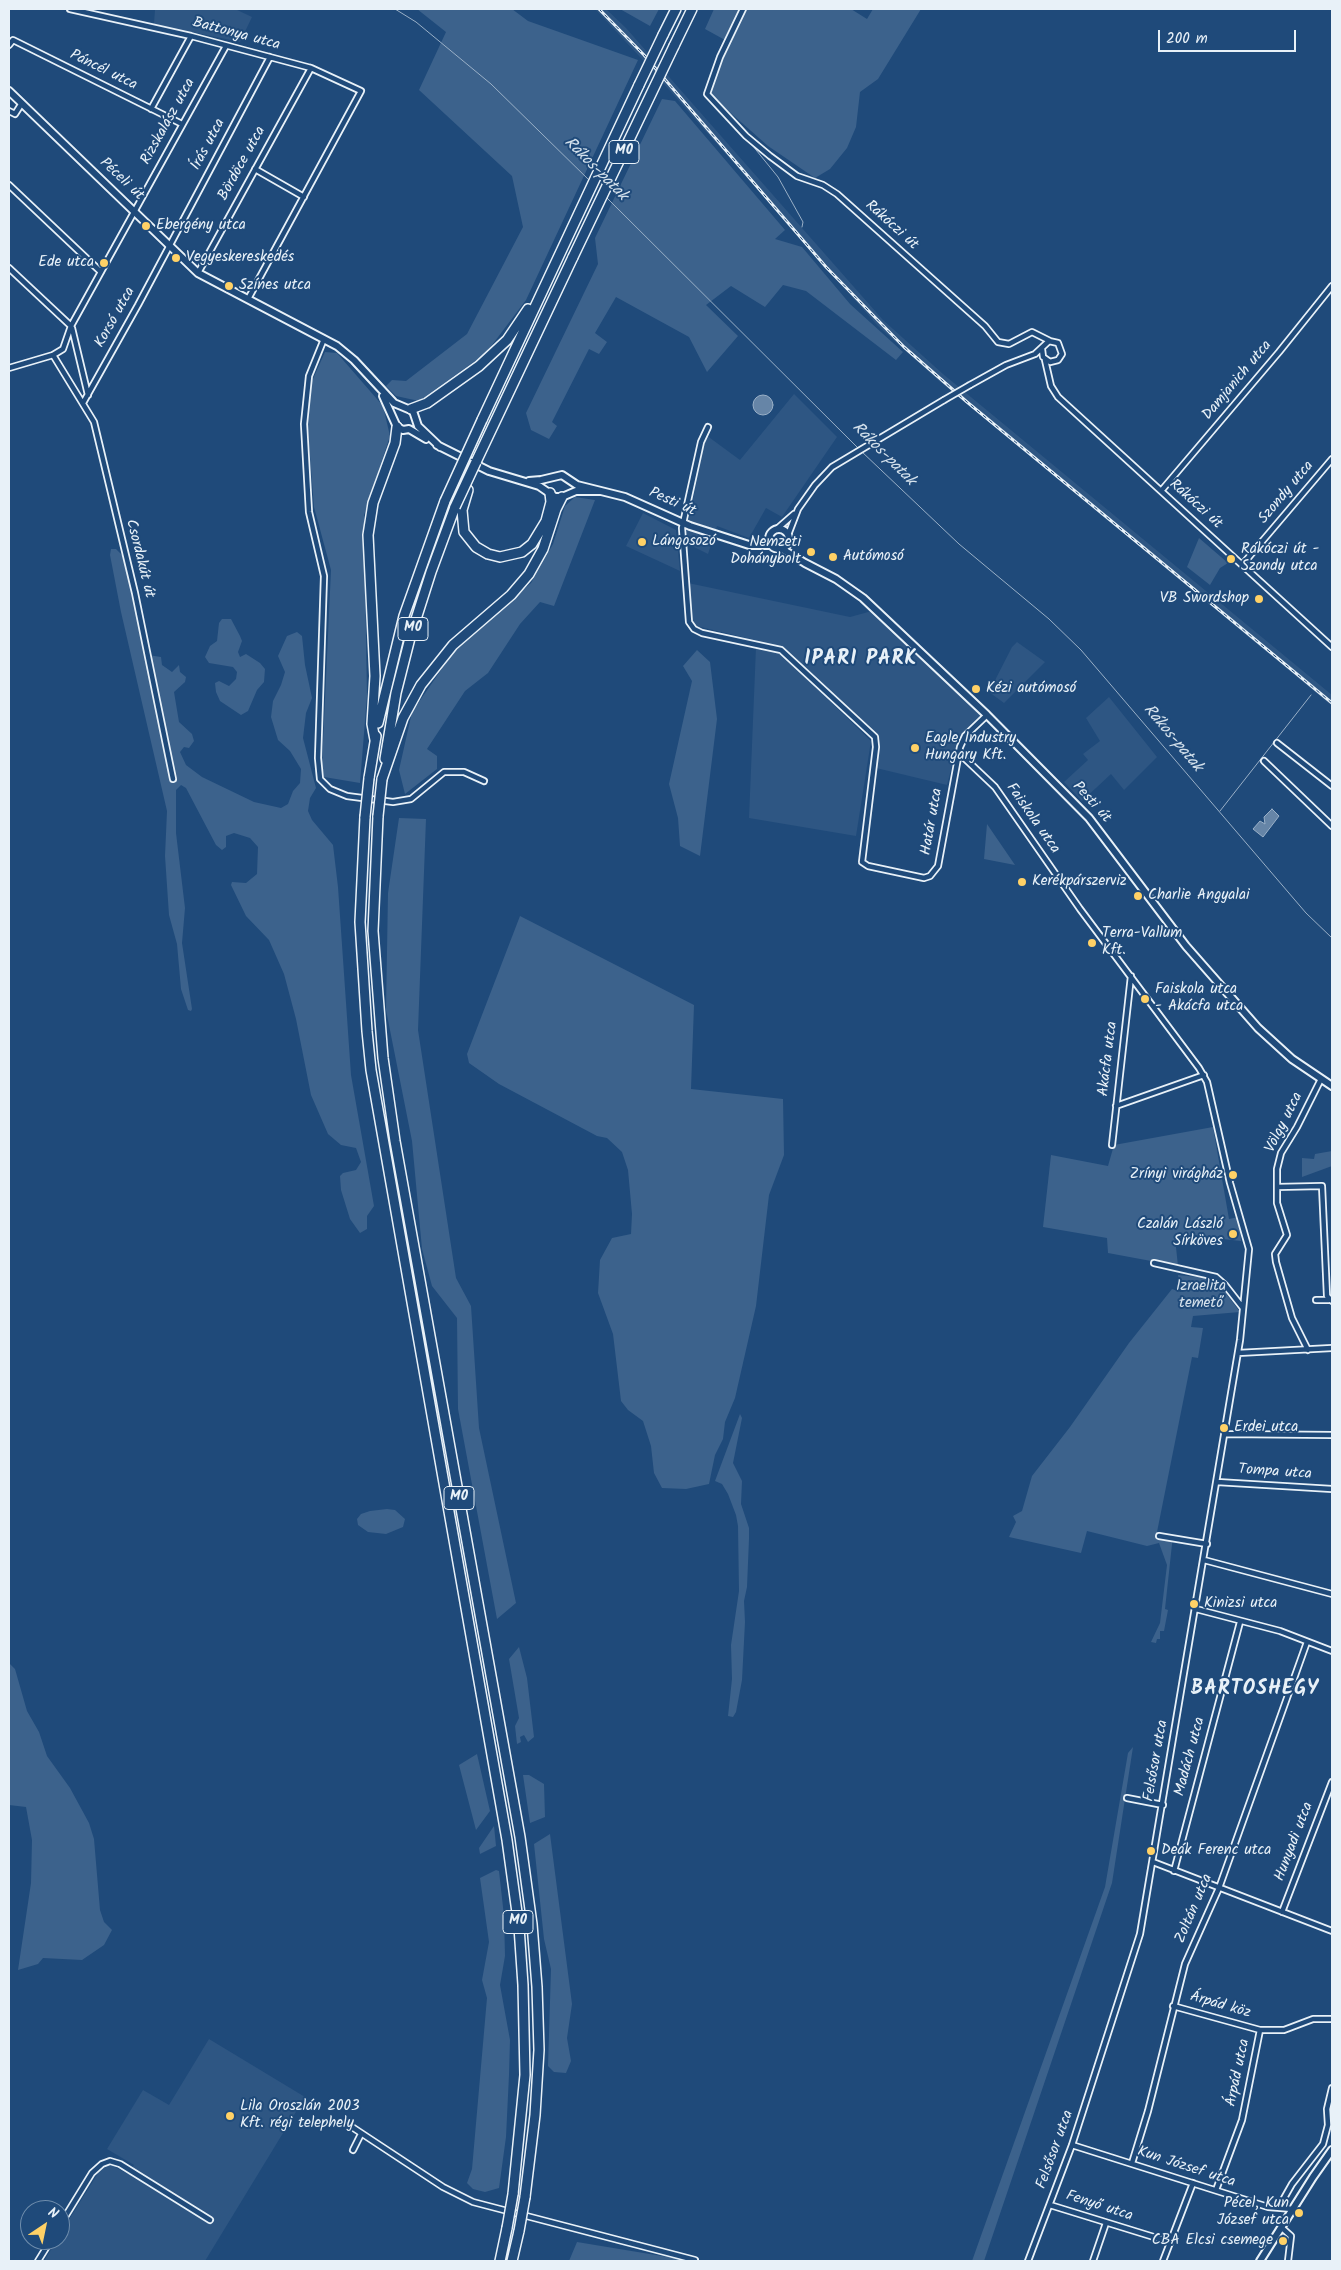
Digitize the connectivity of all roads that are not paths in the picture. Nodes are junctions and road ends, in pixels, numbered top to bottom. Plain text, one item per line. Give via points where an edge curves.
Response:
1 (70, 9) edge
2 (676, 9) edge
3 (692, 9) edge
4 (743, 9) edge
5 (192, 36) junction
6 (11, 42) edge
7 (226, 46) junction
8 (270, 57) junction
9 (311, 68) junction
10 (9, 91) edge
11 (22, 104) junction
12 (151, 108) junction
13 (9, 111) edge
14 (182, 124) junction
15 (255, 169) junction
16 (9, 185) edge
17 (304, 197) junction
18 (135, 211) junction
19 (169, 244) junction
20 (9, 268) edge
21 (13, 272) junction
22 (101, 272) junction
23 (198, 273) junction
24 (9, 277) edge
25 (547, 280) junction
26 (1332, 286) edge
27 (248, 299) junction
28 (71, 326) junction
29 (1040, 335) junction
30 (324, 339) junction
31 (1050, 341) junction
32 (1043, 346) junction
33 (53, 355) junction
34 (1027, 357) junction
35 (1044, 359) junction
36 (1055, 362) junction
37 (9, 368) edge
38 (1049, 378) junction
39 (375, 385) junction
40 (88, 395) junction
41 (83, 404) junction
42 (406, 408) junction
43 (393, 417) junction
44 (416, 421) junction
45 (397, 427) junction
46 (708, 427) dead end
47 (410, 429) junction
48 (440, 447) junction
49 (1332, 459) edge
50 (476, 462) junction
51 (551, 478) junction
52 (569, 480) junction
53 (525, 481) junction
54 (600, 491) junction
55 (1161, 491) junction
56 (549, 492) junction
57 (565, 495) junction
58 (798, 509) junction
59 (683, 523) junction
60 (778, 528) junction
61 (768, 537) junction
62 (789, 538) junction
63 (735, 539) junction
64 (770, 545) junction
65 (782, 548) junction
66 (805, 563) junction
67 (1242, 565) junction
68 (1332, 646) edge
69 (987, 715) junction
70 (375, 740) junction
71 (1277, 743) dead end
72 (958, 752) junction
73 (1264, 761) dead end
74 (174, 779) dead end
75 (382, 779) junction
76 (484, 781) dead end
77 (1332, 786) edge
78 (1332, 826) edge
79 (1131, 976) junction
80 (1204, 1075) junction
81 (1321, 1079) junction
82 (1332, 1086) edge
83 (1116, 1106) junction
84 (1112, 1145) dead end
85 (1277, 1187) junction
86 (1249, 1249) joint
87 (1154, 1263) dead end
88 (1316, 1300) dead end
89 (1331, 1301) edge
90 (1243, 1308) junction
91 (1332, 1348) edge
92 (1308, 1350) junction
93 (1238, 1353) junction
94 (1225, 1434) junction
95 (1332, 1435) edge
96 (1217, 1482) junction
97 (1332, 1489) edge
98 (1159, 1536) dead end
99 (1207, 1544) junction
100 (1204, 1560) junction
101 (1332, 1594) edge
102 (1196, 1609) junction
103 (1240, 1622) junction
104 (1308, 1642) junction
105 (1332, 1651) edge
106 (1332, 1782) edge
107 (1127, 1798) dead end
108 (1162, 1805) junction
109 (1153, 1862) junction
110 (1174, 1871) junction
111 (1218, 1888) junction
112 (1282, 1912) junction
113 (1332, 1931) edge
114 (1173, 2006) junction
115 (1332, 2019) edge
116 (1260, 2030) junction
117 (1332, 2088) edge
118 (352, 2127) dead end
119 (361, 2134) junction
120 (1072, 2145) junction
121 (353, 2150) dead end
122 (1332, 2150) edge
123 (1132, 2163) junction
124 (1193, 2183) junction
125 (1216, 2190) junction
126 (1050, 2205) junction
127 (70, 2208) edge
128 (1279, 2208) junction
129 (1293, 2209) junction
130 (210, 2220) dead end
131 (1106, 2223) junction
132 (1282, 2228) junction
133 (1170, 2242) junction
134 (45, 2250) edge
135 (695, 2260) dead end
136 (38, 2261) edge
137 (500, 2261) edge
138 (512, 2261) edge
139 (1028, 2261) edge
140 (1093, 2261) edge
141 (1162, 2261) edge
142 (1260, 2261) edge
143 (1288, 2261) edge

1 - 5 street, Battonya utca
2 - 25 highway, M0, bridge
3 - 50 highway, M0, bridge
4 - 29 street, Rákóczi út via 707,94 746,136 770,156 797,176 837,194 985,326 1000,344 1009,344 1030,333
5 - 7 street, Battonya utca
5 - 12 street
6 - 12 street, Páncél utca
7 - 8 street, Battonya utca
7 - 14 street, Rizskalász utca
8 - 9 street, Battonya utca
8 - 19 street, Írás utca
9 - 15 street, Bördöce utca
9 - 17 street, Battonya utca via 361,91
10 - 11 main road, Péceli út
11 - 13 street via 15,114
11 - 18 main road, Péceli út
12 - 14 street, Páncél utca
14 - 18 street, Rizskalász utca
15 - 17 street
15 - 23 street, Bördöce utca
16 - 22 street
17 - 27 street
18 - 19 main road, Péceli út
18 - 22 street
19 - 23 main road, Péceli út
19 - 40 street, Korsó utca
20 - 21 street
21 - 24 street
21 - 28 street
22 - 28 street
23 - 27 main road, Péceli út
25 - 42 highway via 516,327 493,354 434,398 421,406
25 - 70 highway, M0, bridge via 445,502 404,616
26 - 55 street, Damjanich utca
27 - 30 main road, Péceli út
28 - 33 street via 62,349
28 - 40 street
29 - 31 street
29 - 32 street
30 - 39 main road, Péceli út via 347,354
30 - 76 street via 309,376 304,424 309,512 324,576 320,779 330,789 346,796 393,802 411,799 444,772 464,772
31 - 32 street
31 - 36 street via 1058,343 1062,349 1061,358
32 - 34 street
32 - 35 street
33 - 37 street
33 - 41 street, Csordakút út
34 - 35 street
34 - 58 street, bridge via 970,385 851,455 824,475
35 - 36 street
35 - 38 street, Rákóczi út
36 - 38 street
38 - 55 street, Rákóczi út via 1058,398
39 - 42 main road via 394,403
39 - 43 main road
40 - 41 street, Korsó utca
41 - 74 street, Csordakút út via 94,422 109,482
42 - 43 main road via 396,411
42 - 44 main road via 415,414
43 - 45 main road
44 - 47 main road
44 - 48 main road
45 - 47 main road
45 - 70 highway via 395,443 373,503 368,534
46 - 59 street via 701,442
47 - 48 main road
48 - 53 main road via 489,471
49 - 67 street, Szondy utca
50 - 56 highway, bridge via 462,510 464,532 476,547 488,554 500,557 522,552 532,544 546,521 551,502
50 - 75 highway, M0, bridge via 431,572 410,638 396,693
51 - 52 main road via 562,475
51 - 53 main road
51 - 56 main road via 547,485
52 - 54 main road
52 - 57 main road via 570,487
53 - 56 main road
54 - 57 main road via 576,491
54 - 59 main road, Pesti út via 639,502
55 - 67 street, Rákóczi út
56 - 57 main road via 555,497
57 - 75 highway via 544,549 529,574 511,595 453,645 421,686 403,718
58 - 60 street
58 - 62 street
59 - 63 main road, Pesti út
59 - 72 street, Határ utca via 687,607 692,628 781,650 875,737 862,862 924,878 930,876 938,866
60 - 61 main road
60 - 62 main road via 784,530
61 - 63 main road, Pesti út via 754,541
61 - 64 main road
62 - 65 main road
62 - 66 main road, Pesti út
63 - 64 main road, Pesti út via 749,544
64 - 65 main road
65 - 66 main road, Pesti út
66 - 69 main road, Pesti út via 836,578 863,598
67 - 68 street, Rákóczi út
69 - 72 street, Határ utca via 965,736
69 - 81 main road, Pesti út via 1090,818 1186,946 1258,1028 1292,1059
70 - 137 highway, M0, bridge via 365,817 360,922 371,1070 507,1840 518,1920 525,2075 513,2194
71 - 77 street
72 - 79 street, Faiskola utca via 995,788
73 - 78 street
75 - 138 highway, M0, bridge via 373,931 382,1058 517,1819 532,1924 539,2050 525,2197
79 - 80 street, Faiskola utca
79 - 83 street, Akácfa utca
80 - 83 street
80 - 86 street, Faiskola utca
81 - 82 main road, Pesti út
81 - 85 street, Völgy utca via 1281,1153
83 - 84 street, Akácfa utca
85 - 89 street via 1322,1186 1327,1296
85 - 92 street, Völgy utca via 1277,1203 1287,1235 1278,1249 1276,1262 1292,1318
86 - 90 street, Felsősor utca
87 - 90 street via 1216,1277
88 - 89 street
90 - 93 street, Felsősor utca
91 - 92 street
92 - 93 street
93 - 94 street, Felsősor utca
94 - 95 street
94 - 96 street, Felsősor utca
96 - 97 street, Tompa utca
96 - 99 street, Felsősor utca
98 - 99 street
99 - 100 street, Felsősor utca
100 - 101 street
100 - 102 street, Felsősor utca
102 - 103 street
102 - 108 street, Felsősor utca
103 - 104 street via 1280,1631
103 - 110 street, Madách utca
104 - 105 street
104 - 111 street, Zoltán utca
106 - 112 street, Hunyadi utca
107 - 108 street
108 - 109 street, Felsősor utca
109 - 110 street
109 - 120 street, Felsősor utca via 1140,1934
110 - 111 street
111 - 112 street
111 - 114 street, Zoltán utca via 1185,1964
112 - 113 street
114 - 116 street, Árpád köz
114 - 123 street, Zoltán utca
115 - 116 street, Árpád utca via 1313,2018 1284,2030
116 - 125 street, Árpád utca via 1242,2120
117 - 128 street via 1323,2144 1292,2184
118 - 119 street
119 - 121 street
119 - 135 street via 443,2187 473,2202
120 - 123 street, Kun József utca
120 - 126 street, Felsősor utca
122 - 129 main road
123 - 124 street, Kun József utca
124 - 125 street, Kun József utca
124 - 133 street
125 - 128 street, Kun József utca
126 - 131 street, Fenyő utca
126 - 139 street, Felsősor utca
127 - 130 street via 92,2172 110,2161
128 - 129 street, Kun József utca
129 - 132 main road
131 - 133 street, Fenyő utca
131 - 140 street
132 - 142 main road
132 - 143 street via 1291,2236
133 - 141 street
134 - 136 street

